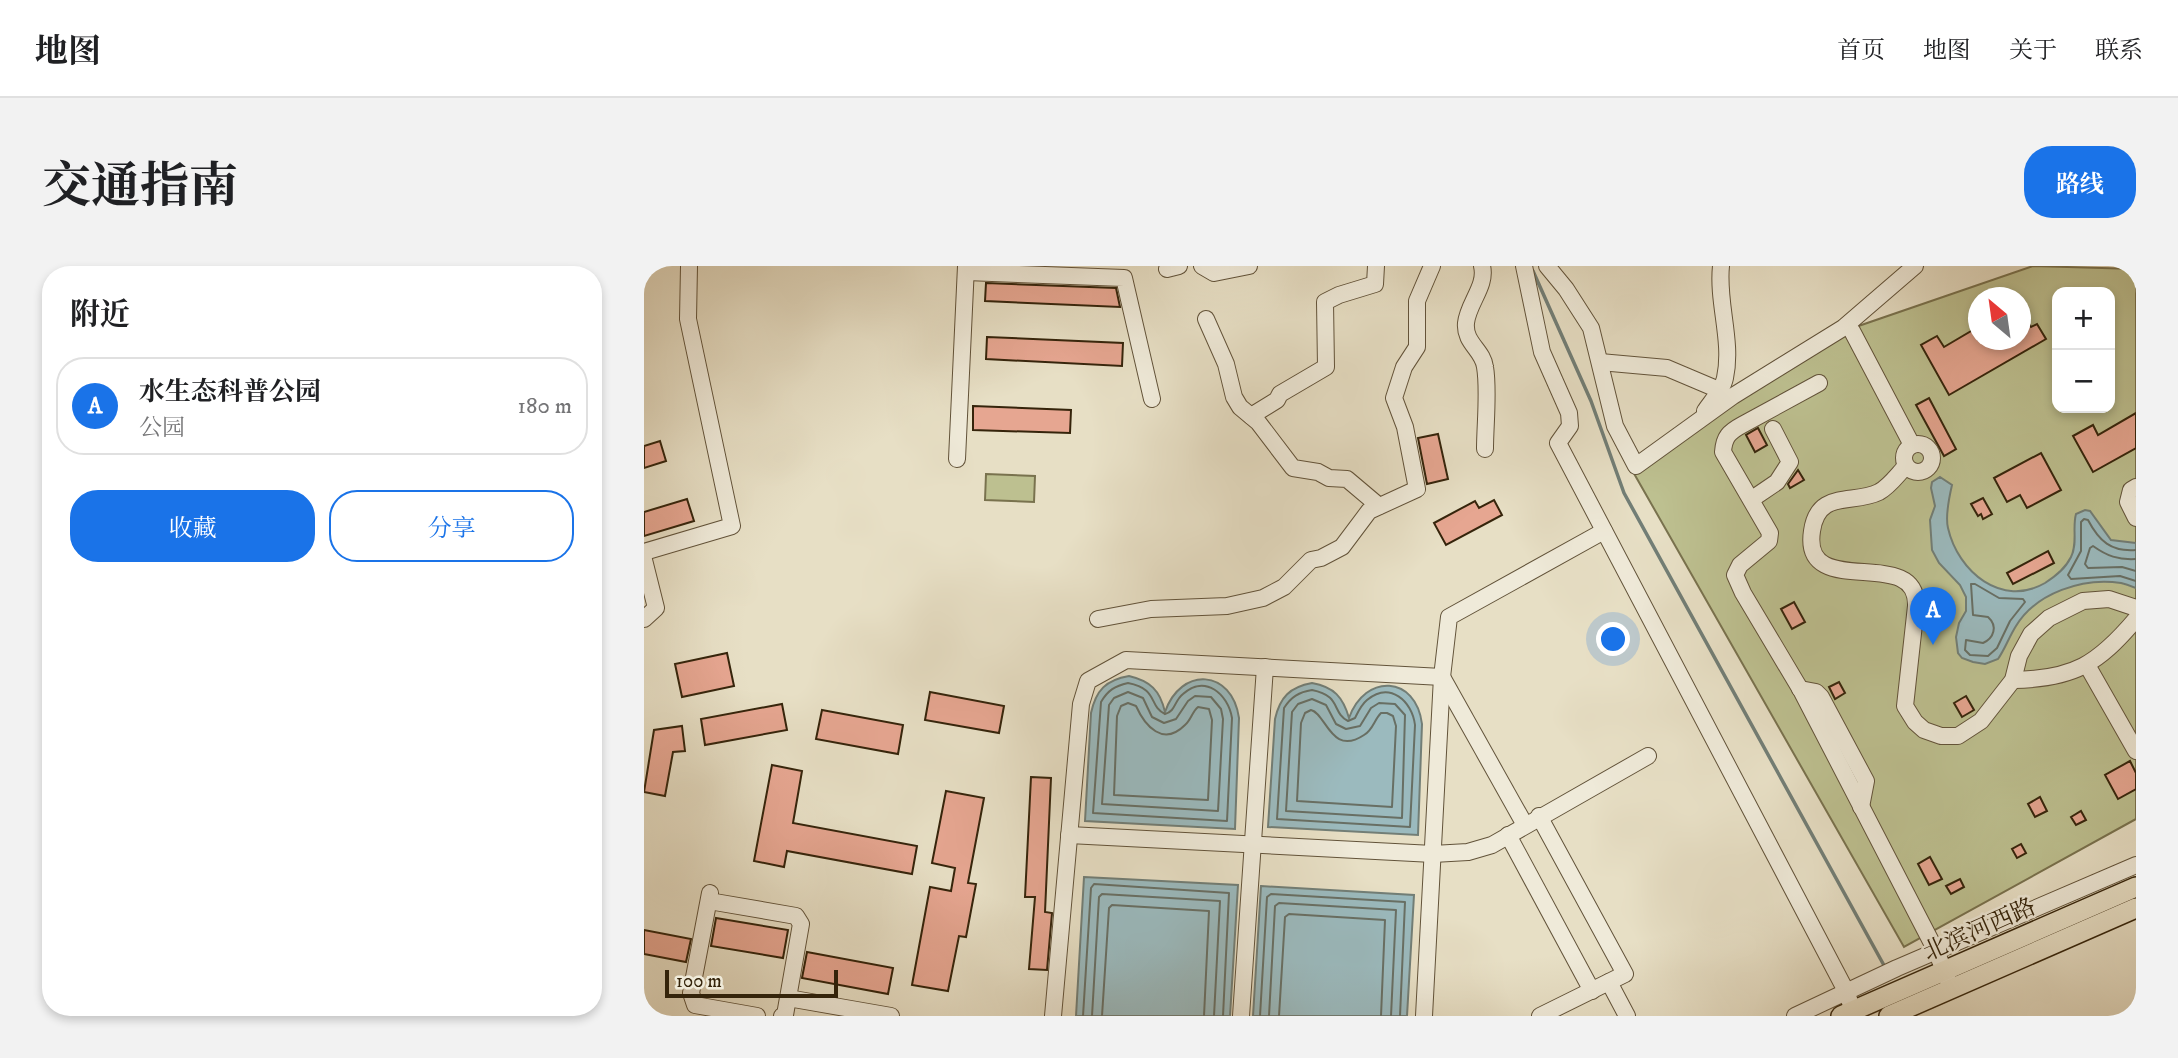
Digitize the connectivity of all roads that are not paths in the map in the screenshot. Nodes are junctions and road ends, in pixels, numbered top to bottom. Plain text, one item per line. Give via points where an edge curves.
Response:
1 (690, 266) edge
2 (1202, 266) edge
3 (1249, 266) edge
4 (1376, 266) edge
5 (1432, 266) edge
6 (1482, 266) edge
7 (1524, 266) edge
8 (1547, 266) edge
9 (1721, 266) edge
10 (1915, 266) edge
11 (966, 269) edge
12 (1206, 319) dead end
13 (1852, 331) dead end
14 (1600, 362) junction
15 (1819, 383) dead end
16 (1718, 390) junction
17 (1152, 399) dead end
18 (1251, 416) junction
19 (1700, 420) junction
20 (1773, 429) dead end
21 (1912, 445) junction
22 (1485, 449) dead end
23 (957, 459) dead end
24 (1906, 466) junction
25 (2136, 487) edge
26 (1752, 499) junction
27 (1379, 506) junction
28 (2136, 518) edge
29 (1604, 531) junction
30 (644, 552) edge
31 (644, 560) edge
32 (2136, 608) edge
33 (1098, 619) dead end
34 (2136, 619) edge
35 (644, 620) edge
36 (2087, 665) junction
37 (1265, 667) junction
38 (1442, 677) junction
39 (2013, 680) junction
40 (2136, 751) edge
41 (1648, 756) dead end
42 (1539, 816) junction
43 (1525, 825) junction
44 (1069, 835) junction
45 (1508, 835) junction
46 (1253, 844) junction
47 (1433, 853) junction
48 (2136, 865) edge
49 (2136, 887) edge
50 (2136, 908) edge
51 (1936, 951) junction
52 (1948, 980) junction
53 (1609, 982) junction
54 (1592, 991) junction
55 (1846, 991) junction
56 (788, 998) junction
57 (1887, 1010) edge
58 (1850, 1014) edge
59 (746, 1015) edge
60 (782, 1016) edge
61 (891, 1016) edge
62 (1053, 1016) edge
63 (1241, 1016) edge
64 (1424, 1016) edge
65 (1540, 1016) edge
66 (1627, 1016) edge
67 (1794, 1016) edge

1 - 30 street via 688,319 732,526
2 - 3 street via 1214,273
4 - 18 street via 1375,284 1325,302 1326,367
5 - 27 street via 1417,302 1417,347 1404,367 1394,398 1405,427 1417,489
6 - 22 street via 1482,282 1466,335 1485,365
7 - 29 street via 1542,352 1569,413 1570,426 1558,443
8 - 14 street via 1591,328
9 - 16 street via 1727,339 1725,380
10 - 19 street via 1843,328
11 - 17 street via 1124,278
11 - 23 street
12 - 18 street via 1226,364 1234,397
13 - 21 street
14 - 16 street via 1667,368
14 - 19 street via 1615,426 1636,466
15 - 26 street via 1742,425 1724,440 1723,452
16 - 19 street
18 - 27 street via 1293,468 1347,479
20 - 26 street via 1790,462 1777,482
21 - 24 street via 1905,452
21 - 24 street via 1928,448 1931,461 1918,472
24 - 39 street via 1877,493 1842,498 1820,510 1811,534 1815,553 1830,569 1892,576 1914,592 1905,706 1924,730 1941,736 1958,736 1969,730 1982,721
25 - 28 street via 2128,502
26 - 51 street via 1768,526 1769,541 1740,565 1735,575 1800,689
27 - 33 street via 1369,511 1342,547 1311,560 1284,587 1264,598 1227,606 1151,608
29 - 38 street via 1449,617
29 - 55 street
31 - 35 street via 656,608
32 - 39 street via 2109,599 2083,601 2049,618 2031,634
34 - 36 street via 2114,646
36 - 39 street via 2046,678
36 - 40 street
37 - 38 street
37 - 44 street via 1126,660 1088,681 1081,704
37 - 46 street
38 - 43 street
38 - 47 street
41 - 42 street
42 - 43 street
42 - 53 street via 1625,974
43 - 45 street
44 - 46 street
44 - 62 street
45 - 47 street via 1468,852
45 - 54 street
46 - 47 street
46 - 63 street
47 - 64 street
48 - 51 street
49 - 52 main road, 北滨河西路
50 - 52 main road, 北滨河西路
51 - 52 street
51 - 55 street
52 - 57 main road, 北滨河西路
53 - 54 street
53 - 66 street
54 - 65 street
55 - 58 street
55 - 67 street
56 - 59 street via 801,924 796,916 709,896 691,993 695,1005
56 - 60 street
56 - 61 street
57 - 58 main road, 北滨河西路

